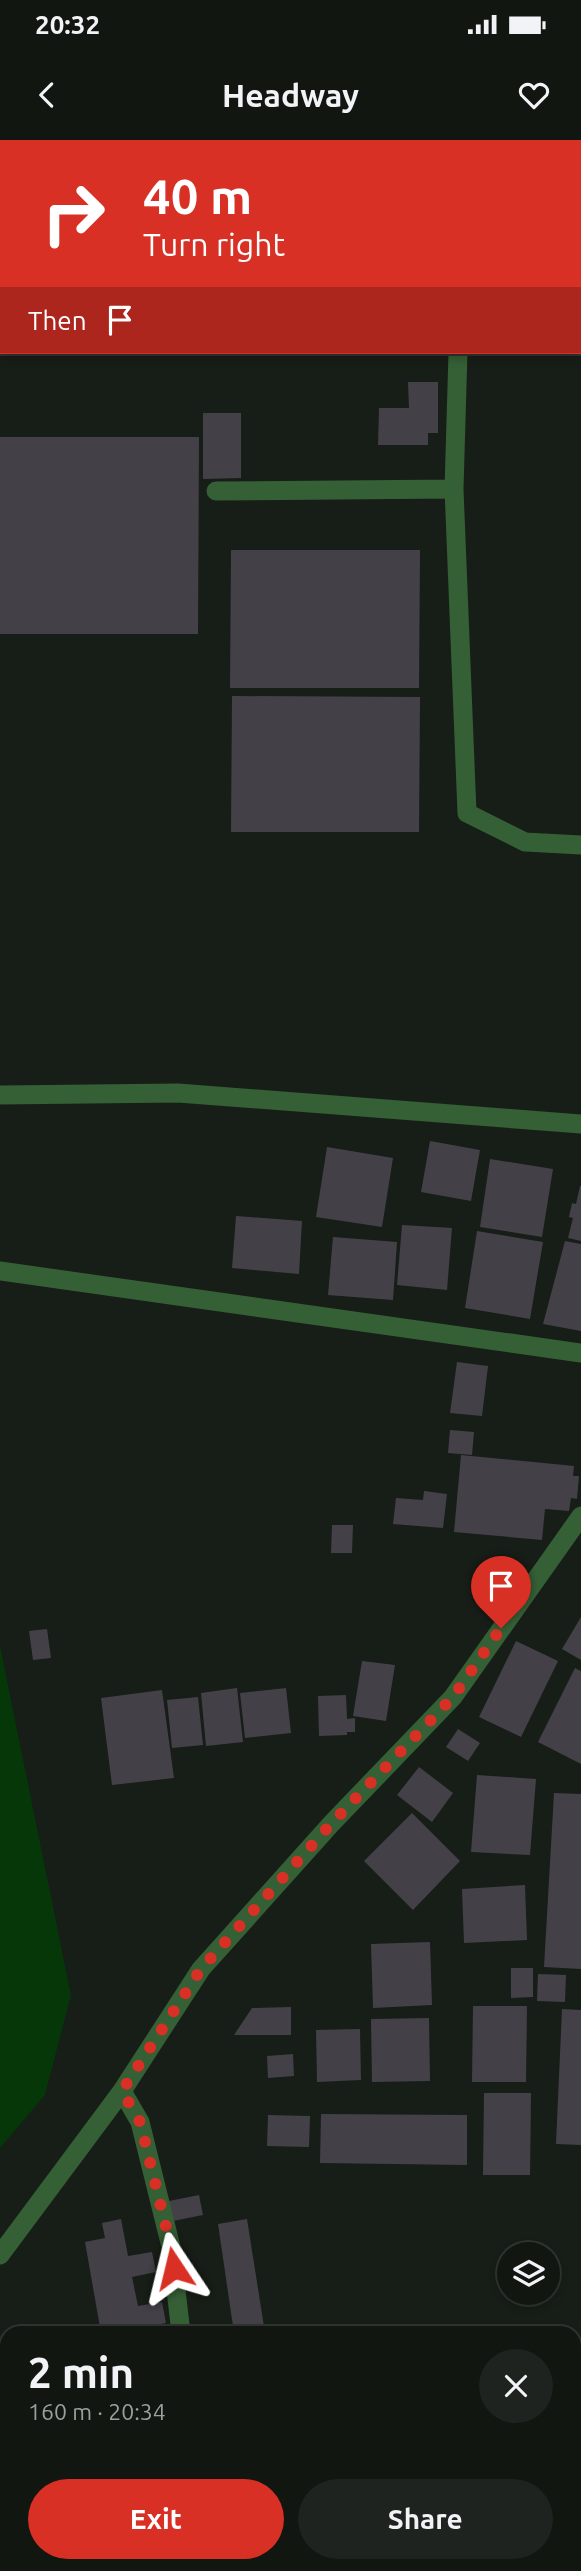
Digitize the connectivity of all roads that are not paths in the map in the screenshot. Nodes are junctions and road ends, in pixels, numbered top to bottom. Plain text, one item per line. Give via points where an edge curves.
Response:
1 (458, 354) edge
2 (454, 489) junction
3 (216, 491) dead end
4 (581, 845) edge
5 (0, 1095) edge
6 (581, 1124) edge
7 (0, 1271) edge
8 (581, 1353) edge
9 (581, 1516) edge
10 (122, 2091) junction
11 (0, 2255) edge
12 (180, 2326) edge

1 - 2 lane
2 - 3 lane
2 - 4 lane via 467,813 525,842
5 - 6 lane via 178,1093
7 - 8 lane
9 - 10 lane via 453,1697 201,1969
10 - 11 lane
10 - 12 lane via 140,2122 171,2247

